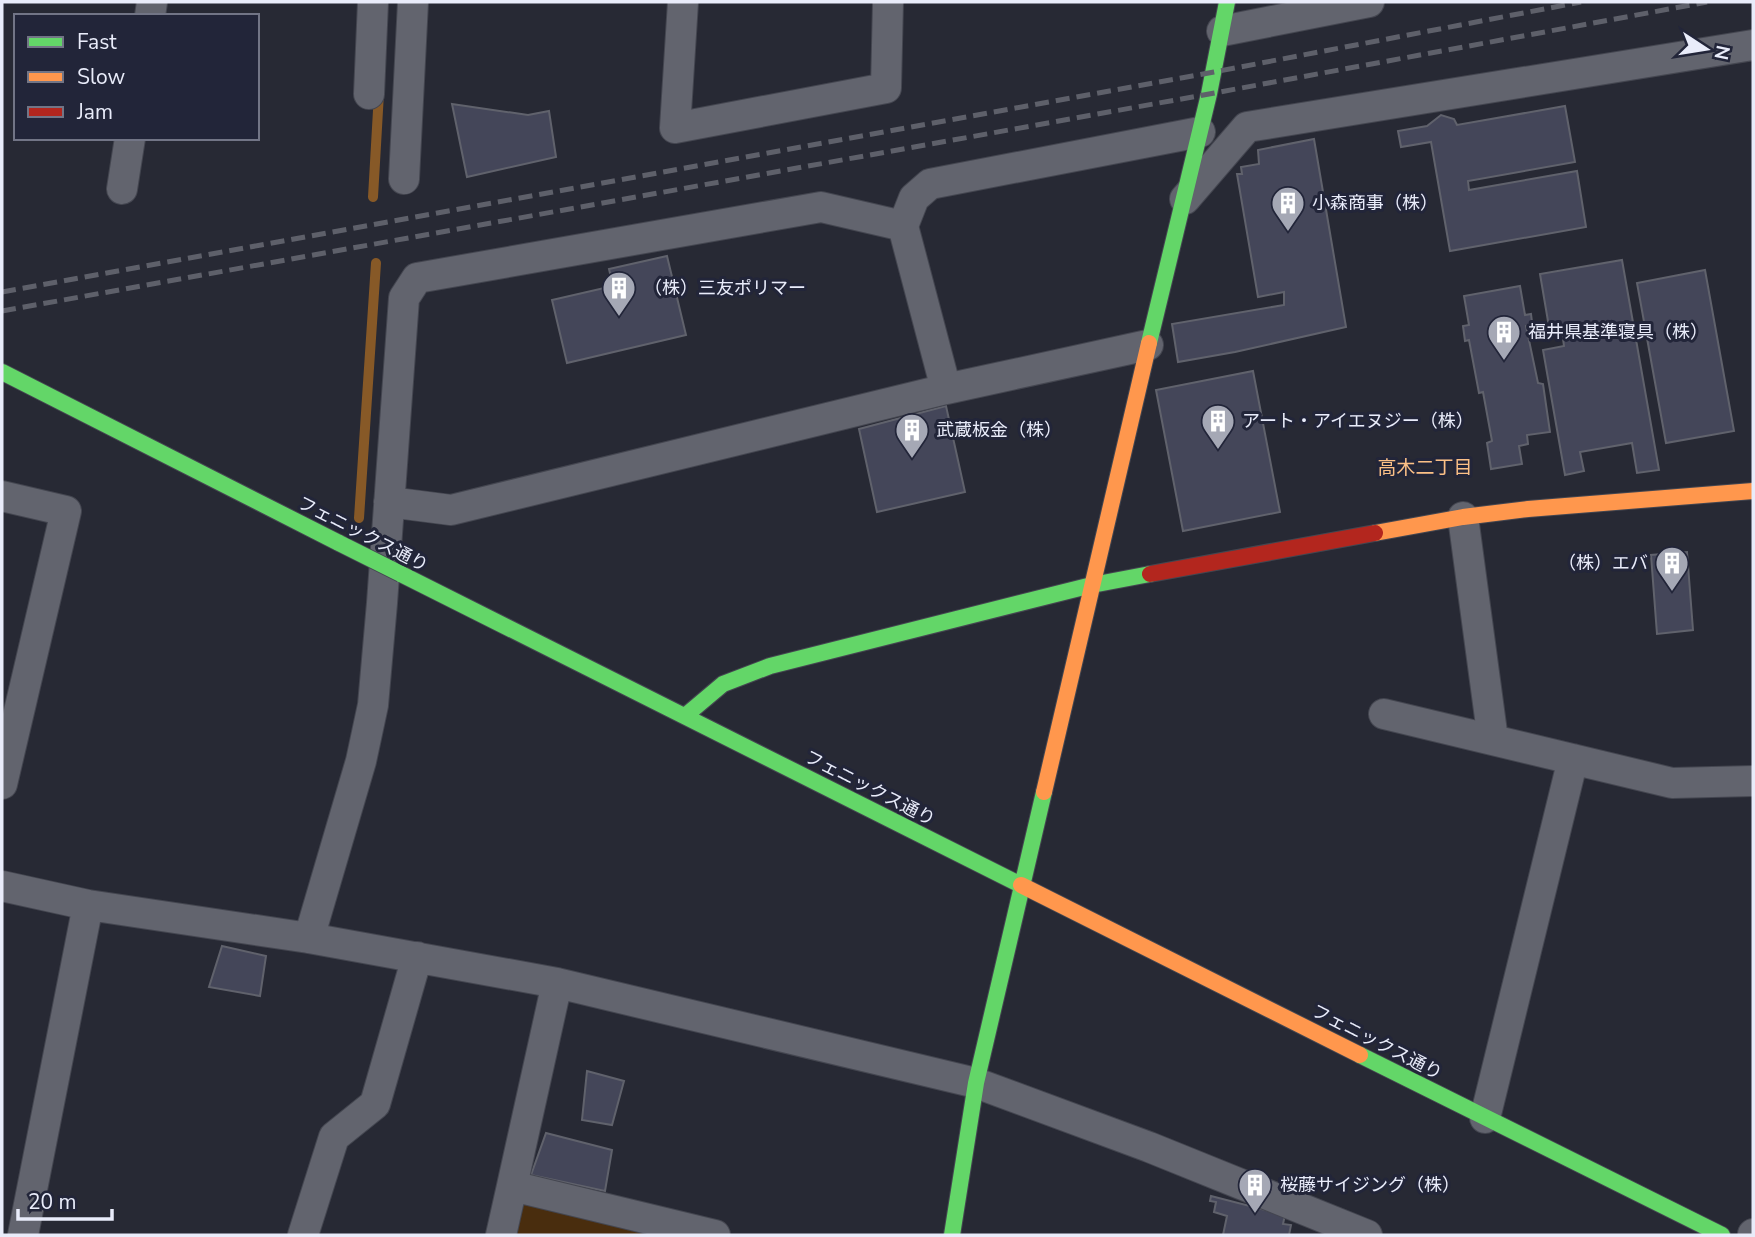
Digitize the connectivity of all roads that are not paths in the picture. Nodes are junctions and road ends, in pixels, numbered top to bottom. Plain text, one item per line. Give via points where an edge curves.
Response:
1 (373, 2) edge
2 (413, 2) edge
3 (683, 2) edge
4 (888, 2) edge
5 (1227, 2) edge
6 (1370, 2) edge
7 (1222, 31) junction
8 (1753, 45) edge
9 (369, 94) dead end
10 (1200, 132) junction
11 (130, 140) edge
12 (404, 179) dead end
13 (122, 188) dead end
14 (1183, 202) junction
15 (903, 226) junction
16 (1148, 345) junction
17 (2, 373) edge
18 (946, 389) junction
19 (1753, 491) edge
20 (2, 496) edge
21 (389, 502) junction
22 (1463, 517) junction
23 (1092, 586) junction
24 (1384, 714) dead end
25 (685, 716) junction
26 (1493, 740) junction
27 (1573, 759) junction
28 (1753, 781) edge
29 (2, 784) edge
30 (1021, 885) junction
31 (2, 886) edge
32 (88, 905) junction
33 (309, 938) junction
34 (416, 957) junction
35 (557, 983) junction
36 (976, 1083) junction
37 (1485, 1118) junction
38 (512, 1186) junction
39 (16, 1230) edge
40 (303, 1235) edge
41 (501, 1235) edge
42 (715, 1235) edge
43 (952, 1235) edge
44 (1367, 1235) edge
45 (1722, 1235) edge

1 - 9 street
2 - 12 street
3 - 4 street via 675,128 886,88
5 - 7 street
6 - 7 street
7 - 10 street
8 - 14 street via 1247,127
10 - 14 street
10 - 15 street via 930,184 914,198
11 - 13 street
14 - 16 street
15 - 18 street
15 - 21 street via 821,207 417,278 404,298
16 - 18 street
16 - 23 street
17 - 25 street, フェニックス通り, bridge
18 - 21 street via 451,510
19 - 22 street
20 - 29 street via 66,511
21 - 33 street via 373,705
22 - 23 street
22 - 26 street
23 - 25 street via 770,666 723,684
23 - 30 street
24 - 26 street
25 - 30 street, フェニックス通り
26 - 27 street
27 - 28 street via 1672,783
27 - 37 street
30 - 36 street
30 - 37 street, フェニックス通り
31 - 32 street
32 - 33 street
32 - 39 street
33 - 34 street
34 - 35 street
34 - 40 street via 375,1104 334,1137
35 - 36 street
35 - 38 street
36 - 43 street
36 - 44 street
37 - 45 street, フェニックス通り
38 - 41 street
38 - 42 street

